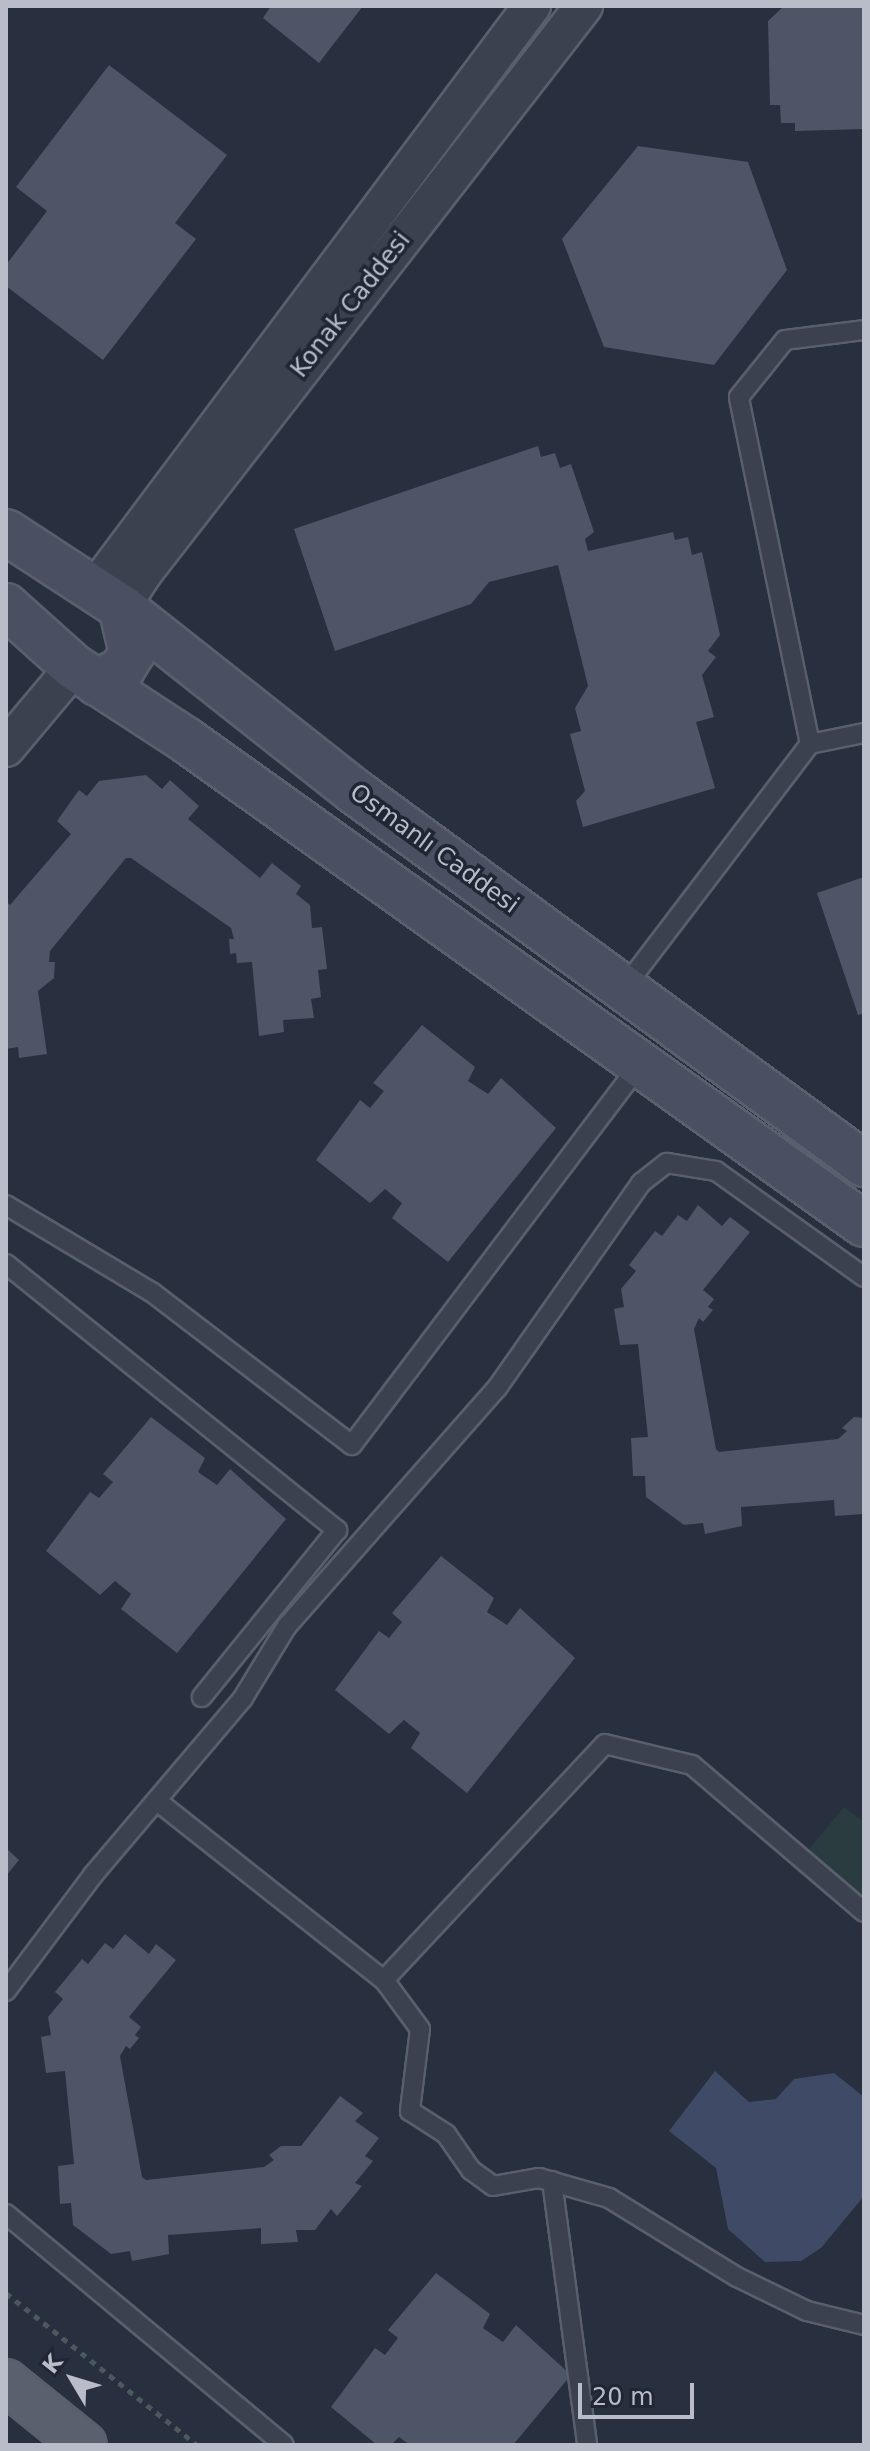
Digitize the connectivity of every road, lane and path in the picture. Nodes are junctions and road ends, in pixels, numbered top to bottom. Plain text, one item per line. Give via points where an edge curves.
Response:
1 (532, 6) edge
2 (584, 6) edge
3 (864, 330) edge
4 (6, 532) edge
5 (108, 598) junction
6 (6, 606) edge
7 (74, 666) junction
8 (864, 733) edge
9 (810, 744) junction
10 (6, 748) edge
11 (624, 988) junction
12 (641, 1063) junction
13 (864, 1164) edge
14 (6, 1205) edge
15 (864, 1224) edge
16 (6, 1264) edge
17 (864, 1277) edge
18 (202, 1697) dead end
19 (157, 1801) junction
20 (864, 1912) edge
21 (384, 1980) junction
22 (6, 1991) edge
23 (552, 2181) junction
24 (6, 2214) edge
25 (6, 2293) edge
26 (864, 2325) edge
27 (6, 2382) edge
28 (83, 2445) edge
29 (197, 2445) edge
30 (284, 2445) edge
31 (587, 2445) edge

1 - 5 street, Konak Caddesi
2 - 5 street, Konak Caddesi via 144,572
3 - 9 lane via 785,340 739,397
4 - 5 main road, Osmanlı Caddesi
5 - 7 main road via 76,597 63,608 53,634
5 - 7 main road via 132,653 122,669
5 - 11 main road, Osmanlı Caddesi via 354,791
6 - 7 main road
7 - 10 street
7 - 12 main road
8 - 9 lane
9 - 11 lane
11 - 13 main road, Osmanlı Caddesi
12 - 14 lane via 352,1445 153,1293
12 - 15 main road
16 - 18 lane via 337,1530
17 - 19 lane via 716,1171 667,1163 641,1183 497,1388 287,1626 243,1698
19 - 21 lane
19 - 22 lane via 93,1875
20 - 21 lane via 692,1765 605,1744
21 - 23 lane via 420,2029 410,2111 446,2134 471,2170 493,2186 539,2178
23 - 26 lane via 609,2198 737,2277 807,2311
23 - 31 lane
24 - 30 lane
25 - 29 path
27 - 28 main road

